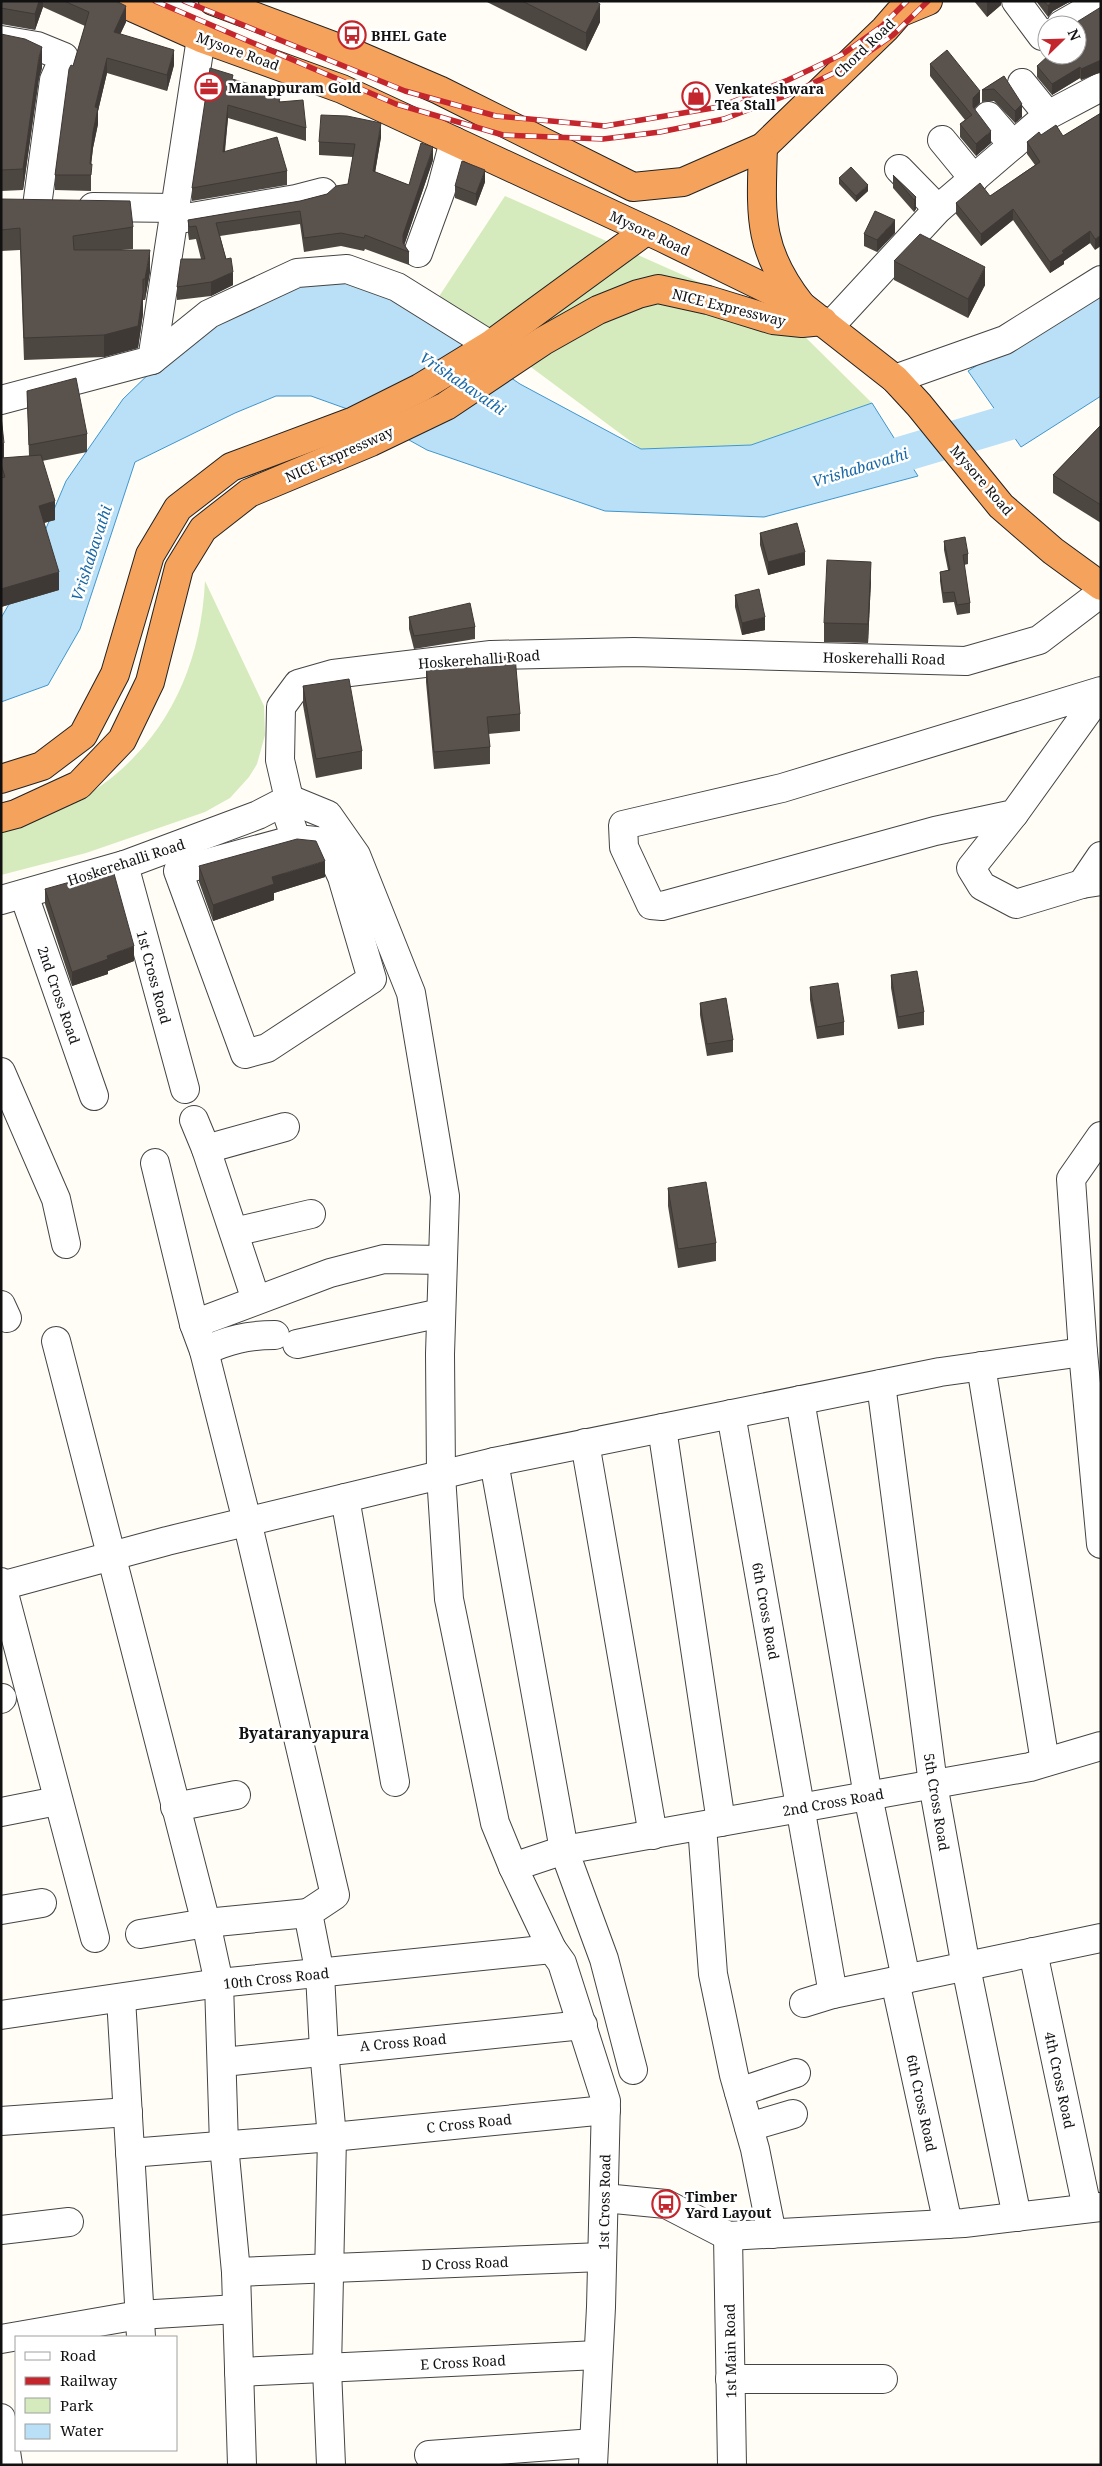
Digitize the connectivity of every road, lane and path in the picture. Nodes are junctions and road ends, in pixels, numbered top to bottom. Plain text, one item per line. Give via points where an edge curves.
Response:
1 (118, 1) edge
2 (213, 1) edge
3 (928, 1) edge
4 (1016, 1) edge
5 (1101, 2) edge
6 (1078, 15) edge
7 (1037, 29) edge
8 (201, 38) junction
9 (1, 40) edge
10 (1022, 83) dead end
11 (1101, 87) edge
12 (1048, 115) junction
13 (988, 116) dead end
14 (942, 140) dead end
15 (454, 141) junction
16 (1012, 145) junction
17 (763, 147) junction
18 (899, 169) dead end
19 (974, 179) junction
20 (323, 192) dead end
21 (10, 205) edge
22 (37, 206) junction
23 (938, 209) junction
24 (175, 214) junction
25 (646, 231) junction
26 (418, 253) dead end
27 (1101, 280) edge
28 (818, 318) junction
29 (489, 356) junction
30 (152, 360) junction
31 (895, 379) junction
32 (1, 400) edge
33 (1101, 586) edge
34 (1101, 593) edge
35 (1101, 692) edge
36 (1, 779) edge
37 (286, 801) junction
38 (1014, 814) junction
39 (1, 818) edge
40 (296, 839) junction
41 (1101, 856) edge
42 (124, 865) junction
43 (1091, 883) edge
44 (12, 897) edge
45 (1, 1072) edge
46 (185, 1089) dead end
47 (94, 1096) dead end
48 (194, 1120) dead end
49 (285, 1127) dead end
50 (1101, 1136) edge
51 (206, 1149) junction
52 (155, 1163) dead end
53 (311, 1214) dead end
54 (234, 1232) junction
55 (66, 1244) dead end
56 (442, 1260) junction
57 (256, 1300) junction
58 (441, 1312) junction
59 (194, 1324) junction
60 (56, 1341) dead end
61 (204, 1351) junction
62 (1082, 1352) junction
63 (981, 1366) junction
64 (881, 1384) junction
65 (800, 1400) junction
66 (731, 1414) junction
67 (662, 1428) junction
68 (585, 1444) junction
69 (494, 1462) junction
70 (441, 1475) junction
71 (345, 1498) junction
72 (248, 1522) junction
73 (1101, 1544) edge
74 (110, 1556) junction
75 (2, 1585) edge
76 (1101, 1746) edge
77 (1046, 1762) junction
78 (394, 1782) dead end
79 (933, 1784) junction
80 (236, 1795) dead end
81 (868, 1796) junction
82 (57, 1800) junction
83 (175, 1807) junction
84 (801, 1808) junction
85 (1, 1812) edge
86 (711, 1824) junction
87 (653, 1834) junction
88 (564, 1850) junction
89 (513, 1867) junction
90 (42, 1903) dead end
91 (1, 1910) edge
92 (308, 1913) junction
93 (206, 1923) junction
94 (140, 1934) dead end
95 (95, 1938) dead end
96 (1101, 1938) edge
97 (552, 1949) junction
98 (1033, 1952) junction
99 (966, 1967) junction
100 (320, 1974) junction
101 (901, 1980) junction
102 (219, 1984) junction
103 (833, 1994) junction
104 (121, 1998) junction
105 (804, 2003) dead end
106 (1, 2015) edge
107 (583, 2025) junction
108 (324, 2050) junction
109 (223, 2062) junction
110 (632, 2070) dead end
111 (796, 2073) dead end
112 (739, 2092) junction
113 (606, 2110) junction
114 (128, 2112) junction
115 (793, 2114) dead end
116 (1, 2121) edge
117 (749, 2127) junction
118 (332, 2137) junction
119 (224, 2145) junction
120 (130, 2153) junction
121 (604, 2198) junction
122 (1094, 2208) edge
123 (1017, 2216) junction
124 (69, 2222) dead end
125 (948, 2224) junction
126 (1, 2230) edge
127 (772, 2234) junction
128 (728, 2236) junction
129 (602, 2257) junction
130 (328, 2269) junction
131 (236, 2272) junction
132 (237, 2308) junction
133 (140, 2326) edge
134 (33, 2336) edge
135 (15, 2338) edge
136 (1, 2339) edge
137 (598, 2355) junction
138 (327, 2369) junction
139 (239, 2372) junction
140 (730, 2379) junction
141 (883, 2379) dead end
142 (6, 2433) edge
143 (593, 2454) edge
144 (429, 2455) dead end
145 (8, 2465) edge
146 (242, 2465) edge
147 (331, 2465) edge
148 (732, 2465) edge

1 - 8 highway, Mysore Road
2 - 17 highway via 355,54 439,90 633,187 683,182
3 - 17 highway, Chord Road via 899,12
4 - 7 street
5 - 6 street
8 - 15 highway, Mysore Road via 342,89
8 - 24 street
9 - 22 street via 37,46 64,57 54,80
10 - 12 street
11 - 12 street
12 - 16 street
13 - 16 street
14 - 19 street
15 - 25 highway, Mysore Road
15 - 26 street via 441,190
16 - 19 street
17 - 28 highway via 761,211 767,246 782,281
18 - 23 street
19 - 23 street
20 - 24 street via 296,199
21 - 22 street
22 - 24 street
23 - 28 street
24 - 30 street
25 - 28 highway, Mysore Road
25 - 29 highway, NICE Expressway
27 - 31 street via 1005,340
28 - 29 highway, NICE Expressway via 802,323 773,320 658,289 598,310 543,341
28 - 31 highway, Mysore Road
29 - 30 street via 397,287 347,269 297,273 208,314
29 - 36 highway, NICE Expressway via 354,421 231,467 178,508 150,555 116,674 83,734 42,766
29 - 39 highway, NICE Expressway via 446,406 371,442 249,493 203,529 179,568 150,682 122,740 78,785
30 - 32 street
31 - 33 highway, Mysore Road via 996,500 1053,551
34 - 37 street, Hoskerehalli Road via 1039,640 966,661 625,652 491,656 333,674 298,684 281,707 280,760
35 - 38 street
35 - 38 street via 782,788 622,825 624,847 651,905 662,906 935,831
37 - 40 street
37 - 42 street, Hoskerehalli Road via 258,815
37 - 56 street, 1st Cross Road via 328,815 356,855 411,993 445,1196
38 - 43 street via 971,868 982,886 1016,904
40 - 40 street via 178,871 245,1054 267,1048 372,979 342,877 326,842
41 - 43 street
42 - 44 street, Hoskerehalli Road
42 - 46 street, 1st Cross Road
44 - 47 street, 2nd Cross Road
45 - 55 street via 56,1199
48 - 51 street
49 - 51 street
50 - 62 street via 1071,1179
51 - 54 street
52 - 59 street
53 - 54 street
54 - 57 street
56 - 57 street via 384,1258 330,1273
56 - 58 street, 1st Cross Road
57 - 59 street
58 - 61 street via 286,1340 250,1335
58 - 70 street, 1st Cross Road
59 - 61 street
60 - 74 street
61 - 72 street
62 - 63 street
62 - 73 street
63 - 64 street
63 - 77 street
64 - 65 street
64 - 79 street, 5th Cross Road
65 - 66 street
65 - 81 street, 6th Cross Road
66 - 67 street
66 - 84 street, 6th Cross Road
67 - 68 street
67 - 86 street
68 - 69 street
68 - 87 street
69 - 70 street
69 - 88 street
70 - 71 street
70 - 89 street, 1st Cross Road via 449,1599 495,1823
71 - 72 street
71 - 78 street
72 - 74 street
72 - 92 street via 335,1895
74 - 75 street
74 - 83 street
75 - 82 street
76 - 77 street, 2nd Cross Road
77 - 79 street, 2nd Cross Road
79 - 81 street, 2nd Cross Road
79 - 99 street, 5th Cross Road
80 - 83 street
81 - 84 street, 2nd Cross Road
81 - 101 street, 6th Cross Road
82 - 85 street
82 - 95 street
83 - 93 street
84 - 86 street, 2nd Cross Road
84 - 103 street, 6th Cross Road
86 - 87 street, 2nd Cross Road
86 - 112 street via 713,1974
87 - 88 street, 2nd Cross Road
88 - 89 street, 2nd Cross Road
88 - 110 street via 604,1959
89 - 97 street, 1st Cross Road
90 - 91 street
92 - 93 street
92 - 100 street
93 - 94 street
93 - 102 street
96 - 98 street
97 - 100 street, 10th Cross Road
97 - 107 street, 1st Cross Road via 562,1962
98 - 99 street
98 - 122 street, 4th Cross Road
99 - 101 street
99 - 123 street, 5th Cross Road
100 - 102 street, 10th Cross Road
100 - 108 street
101 - 103 street
101 - 125 street, 6th Cross Road
102 - 104 street, 10th Cross Road
102 - 109 street
103 - 105 street
104 - 106 street, 10th Cross Road
104 - 114 street
107 - 108 street, A Cross Road
107 - 113 street, 1st Cross Road via 606,2100
108 - 109 street, A Cross Road
108 - 118 street
109 - 119 street
111 - 112 street
112 - 117 street
113 - 118 street, C Cross Road
113 - 121 street, 1st Cross Road
114 - 116 street
114 - 120 street
115 - 117 street
117 - 127 street
118 - 119 street, C Cross Road
118 - 130 street
119 - 120 street, C Cross Road
119 - 131 street
120 - 133 street
121 - 128 street via 666,2204
121 - 129 street, 1st Cross Road
122 - 123 street
123 - 125 street
124 - 126 street
125 - 127 street
127 - 128 street
128 - 140 street, 1st Main Road
129 - 130 street, D Cross Road
129 - 137 street, 1st Cross Road
130 - 131 street, D Cross Road
130 - 138 street
131 - 132 street
132 - 133 street
132 - 139 street
133 - 134 street
135 - 136 street
137 - 138 street, E Cross Road
137 - 143 street, 1st Cross Road
138 - 139 street, E Cross Road
138 - 147 street
139 - 146 street
140 - 141 street
140 - 148 street, 1st Main Road
142 - 145 street
143 - 144 street

